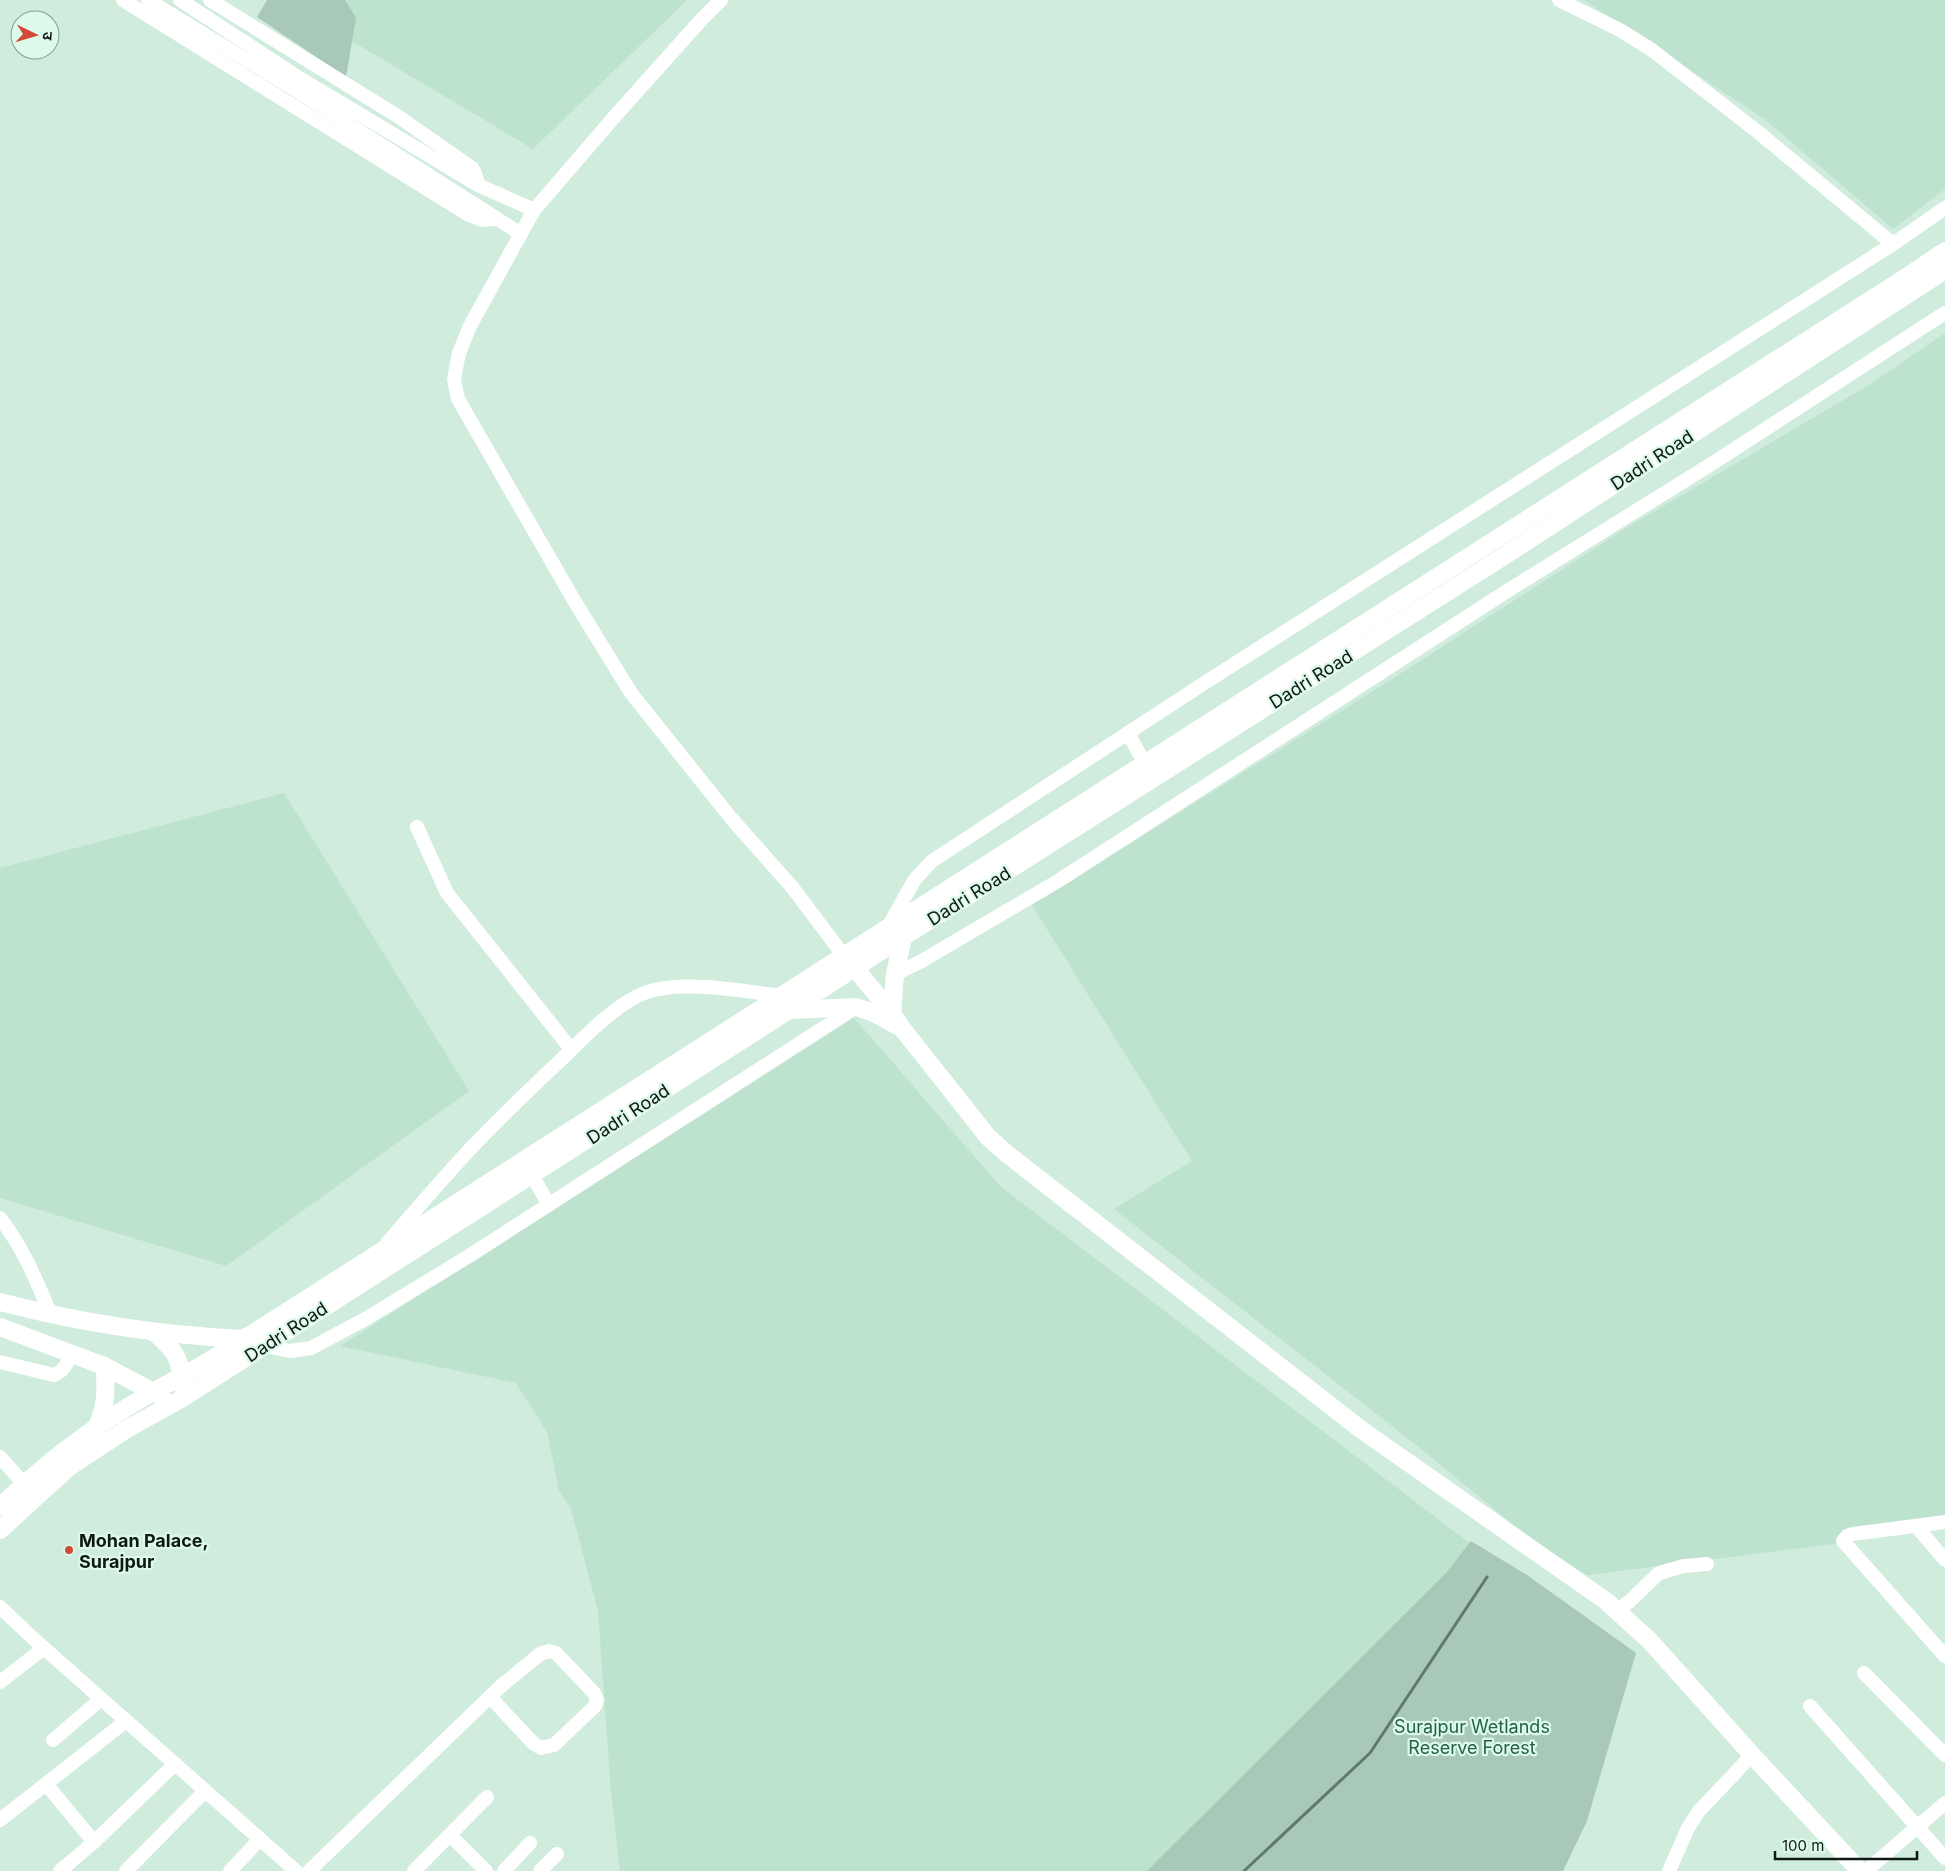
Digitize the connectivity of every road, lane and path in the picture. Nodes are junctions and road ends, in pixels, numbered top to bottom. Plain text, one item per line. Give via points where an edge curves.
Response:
1 (123, 0) edge
2 (148, 0) edge
3 (180, 0) edge
4 (210, 0) edge
5 (722, 0) edge
6 (1559, 0) edge
7 (478, 185) junction
8 (1945, 208) edge
9 (534, 210) junction
10 (496, 219) junction
11 (521, 234) junction
12 (1893, 244) junction
13 (1945, 251) edge
14 (1945, 270) edge
15 (1945, 313) edge
16 (1128, 732) junction
17 (1145, 764) junction
18 (418, 827) dead end
19 (886, 930) junction
20 (903, 937) junction
21 (850, 962) junction
22 (895, 974) junction
23 (786, 1003) junction
24 (856, 1007) junction
25 (896, 1020) junction
26 (572, 1049) junction
27 (536, 1182) junction
28 (549, 1205) junction
29 (0, 1218) edge
30 (376, 1256) junction
31 (0, 1302) edge
32 (51, 1315) junction
33 (0, 1327) edge
34 (155, 1333) junction
35 (253, 1340) junction
36 (71, 1354) junction
37 (0, 1362) edge
38 (104, 1366) junction
39 (182, 1377) junction
40 (154, 1391) junction
41 (177, 1401) junction
42 (96, 1429) junction
43 (0, 1457) edge
44 (24, 1484) junction
45 (0, 1507) edge
46 (1945, 1522) edge
47 (1916, 1526) junction
48 (0, 1530) edge
49 (1945, 1560) edge
50 (1706, 1564) dead end
51 (0, 1607) edge
52 (1616, 1611) junction
53 (44, 1648) junction
54 (1945, 1656) edge
55 (1864, 1673) dead end
56 (0, 1682) edge
57 (490, 1697) junction
58 (101, 1699) junction
59 (1810, 1706) dead end
60 (126, 1720) junction
61 (53, 1740) dead end
62 (1945, 1755) edge
63 (1752, 1756) junction
64 (175, 1764) junction
65 (46, 1784) junction
66 (205, 1791) junction
67 (487, 1797) dead end
68 (1945, 1803) edge
69 (0, 1820) edge
70 (1917, 1826) junction
71 (450, 1835) junction
72 (260, 1839) junction
73 (94, 1842) junction
74 (530, 1843) dead end
75 (556, 1854) dead end
76 (1945, 1858) edge
77 (60, 1871) edge
78 (126, 1871) edge
79 (230, 1871) edge
80 (296, 1871) edge
81 (309, 1871) edge
82 (414, 1871) edge
83 (486, 1871) edge
84 (504, 1871) edge
85 (540, 1871) edge
86 (1669, 1871) edge
87 (1860, 1871) edge
88 (1866, 1871) edge

1 - 10 street via 469,215 482,220
2 - 10 street
3 - 7 street
4 - 7 street via 399,117 472,168
5 - 9 street
6 - 12 street via 1652,50 1758,132
7 - 9 street
8 - 12 street
9 - 11 street
10 - 11 street
11 - 21 street via 470,326 459,354 454,379 458,399 631,693
12 - 16 street
13 - 17 main road, Dadri Road
14 - 20 main road, Dadri Road via 1490,565
15 - 22 street via 1058,881
16 - 17 street
16 - 19 street via 932,860 915,879
17 - 19 main road, Dadri Road
18 - 26 street via 448,892
19 - 21 main road, Dadri Road
20 - 21 main road, Dadri Road
20 - 22 main road
21 - 23 main road, Dadri Road
21 - 25 main road
22 - 25 main road
23 - 24 main road
23 - 26 street via 729,989 673,987 648,992 622,1006
23 - 27 main road, Dadri Road
23 - 30 main road, Dadri Road
24 - 25 main road
24 - 28 street
25 - 52 main road via 988,1137 1008,1154 1363,1431
26 - 30 street via 471,1148
27 - 28 street
27 - 35 main road, Dadri Road
28 - 35 street via 367,1318 311,1348 290,1351
29 - 32 street via 32,1271
30 - 35 main road, Dadri Road
31 - 32 main road
32 - 34 main road
33 - 36 main road
34 - 35 main road
34 - 39 main road via 176,1355
35 - 39 main road, Dadri Road via 228,1349
35 - 41 main road, Dadri Road
36 - 37 street via 61,1372 54,1375
36 - 38 main road
38 - 40 main road
38 - 42 main road via 106,1401
39 - 40 main road, Dadri Road
39 - 41 main road
40 - 41 main road
40 - 42 main road, Dadri Road
41 - 48 main road, Dadri Road via 69,1467
42 - 44 main road, Dadri Road via 46,1464
43 - 44 street
44 - 45 main road, Dadri Road
46 - 47 street
47 - 49 street
47 - 54 street via 1853,1534 1843,1541
50 - 52 street via 1659,1573
51 - 53 street
52 - 63 main road via 1650,1641
53 - 56 street
53 - 58 street
55 - 62 street
57 - 57 street via 540,1654 549,1651 556,1653 569,1666 597,1700 595,1706 554,1745 541,1748
57 - 81 street
58 - 60 street
58 - 61 street
59 - 70 street
60 - 64 street
60 - 65 street
63 - 86 street via 1699,1811
63 - 87 main road
64 - 66 street
64 - 73 street
65 - 69 street
65 - 73 street
66 - 72 street
66 - 78 street
67 - 71 street
68 - 70 street
70 - 76 street
70 - 88 street
71 - 82 street
71 - 83 street
72 - 79 street
72 - 80 street
73 - 77 street
74 - 84 street
75 - 85 street

